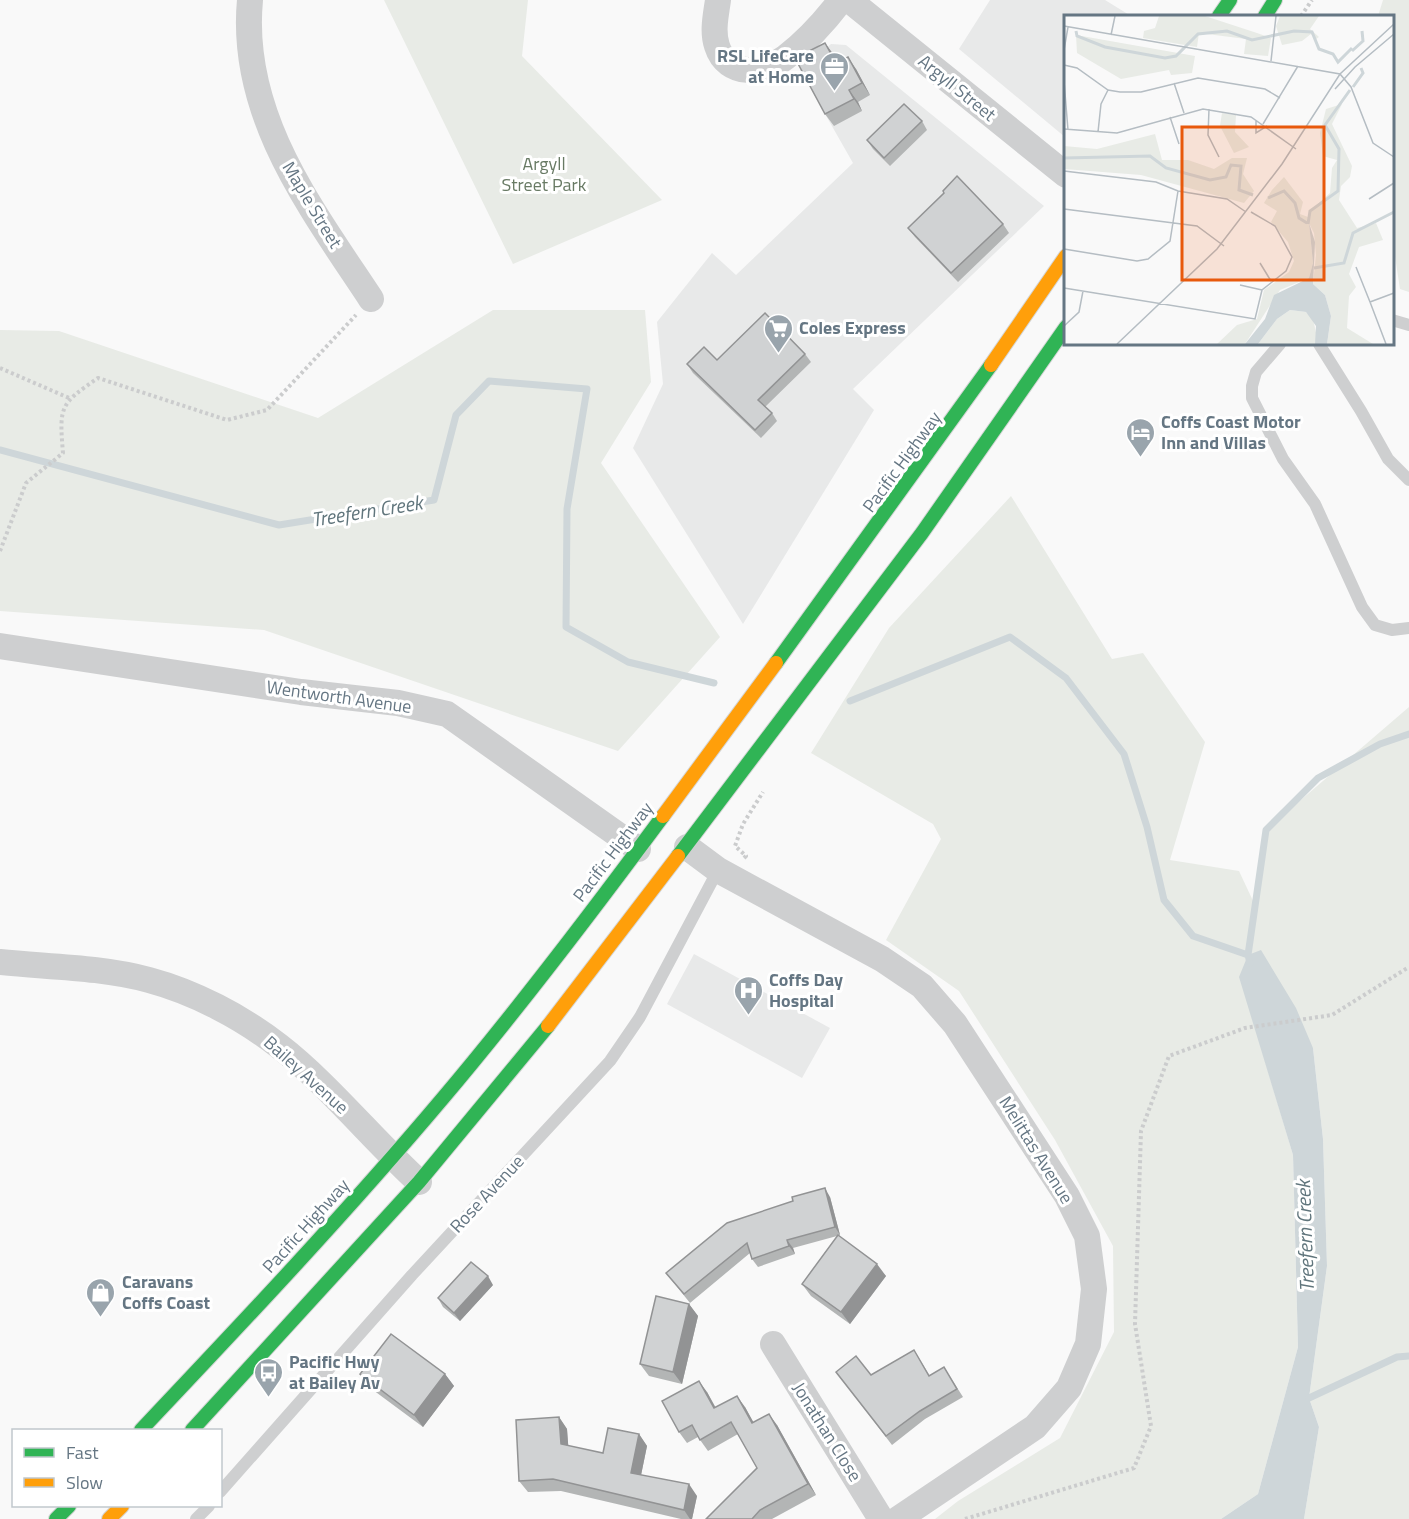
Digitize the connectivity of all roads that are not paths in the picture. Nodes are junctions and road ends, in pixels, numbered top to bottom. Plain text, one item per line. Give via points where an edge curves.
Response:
1 (250, 0) edge
2 (718, 0) edge
3 (841, 0) edge
4 (849, 0) edge
5 (1230, 0) edge
6 (1275, 0) edge
7 (1220, 15) edge
8 (1266, 15) edge
9 (1064, 175) edge
10 (1064, 258) edge
11 (371, 299) road end
12 (1394, 321) edge
13 (1409, 325) edge
14 (1064, 328) edge
15 (1279, 345) edge
16 (1320, 345) edge
17 (1409, 480) edge
18 (1409, 628) edge
19 (0, 646) edge
20 (687, 847) junction
21 (638, 849) junction
22 (718, 870) junction
23 (0, 962) edge
24 (392, 1157) junction
25 (419, 1182) junction
26 (773, 1344) dead end
27 (143, 1429) edge
28 (194, 1429) edge
29 (222, 1490) edge
30 (68, 1507) edge
31 (121, 1507) edge
32 (207, 1507) edge
33 (56, 1519) edge
34 (109, 1519) edge
35 (196, 1519) edge
36 (881, 1519) edge
37 (898, 1519) edge

1 - 11 street, Maple Street via 251,48 266,119 293,180
2 - 3 street via 714,32 718,50 730,66 759,70 785,58 822,24
4 - 9 street, Argyll Street
5 - 7 highway
6 - 8 highway
10 - 21 highway, Pacific Highway via 993,366 879,525
12 - 13 lane
14 - 20 highway via 922,533
15 - 18 lane via 1256,372 1252,398 1283,459 1315,504 1362,607 1375,625 1392,630
16 - 17 lane via 1388,459
19 - 21 street, Wentworth Avenue via 398,703 447,714
20 - 22 street, Melittas Avenue
20 - 25 highway via 575,993
21 - 24 highway, Pacific Highway via 484,1050
22 - 29 lane, Rose Avenue via 640,1017 610,1061 412,1275
22 - 37 street, Melittas Avenue via 882,959 921,986 956,1024 1067,1196 1087,1236 1094,1288 1088,1344 1069,1388 1035,1427
23 - 24 street, Bailey Avenue via 150,980 197,998 279,1046
24 - 25 street, Bailey Avenue
24 - 27 highway, Pacific Highway
25 - 28 highway
26 - 36 street, Jonathan Close
30 - 33 highway
31 - 34 highway
32 - 35 lane

